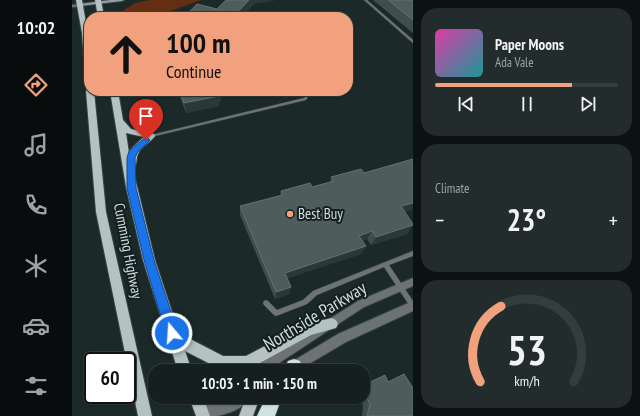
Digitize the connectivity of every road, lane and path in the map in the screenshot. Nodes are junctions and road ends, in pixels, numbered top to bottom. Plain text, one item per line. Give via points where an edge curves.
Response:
1 (122, 0) edge
2 (365, 0) edge
3 (100, 1) edge
4 (80, 2) edge
5 (72, 6) edge
6 (101, 12) edge
7 (84, 27) edge
8 (413, 42) edge
9 (90, 96) edge
10 (115, 96) edge
11 (307, 96) edge
12 (120, 122) junction
13 (151, 136) junction
14 (131, 188) junction
15 (413, 253) edge
16 (385, 264) junction
17 (413, 282) edge
18 (401, 287) junction
19 (266, 303) dead end
20 (413, 306) edge
21 (332, 324) junction
22 (172, 333) junction
23 (183, 364) edge
24 (269, 364) edge
25 (301, 364) edge
26 (199, 404) edge
27 (213, 404) edge
28 (234, 404) edge
29 (250, 404) edge
30 (271, 404) edge
31 (146, 416) edge
32 (203, 416) edge
33 (246, 416) edge
34 (266, 416) edge

1 - 3 street
2 - 8 lane
3 - 4 street
3 - 6 main road
4 - 5 street
4 - 7 main road
9 - 31 main road, Cumming Highway via 102,212
10 - 12 main road, Cumming Highway
11 - 13 lane via 305,99
12 - 13 main road via 128,131
12 - 14 main road, Cumming Highway
13 - 14 main road via 133,151
14 - 22 main road, Cumming Highway via 149,260
15 - 16 lane
16 - 18 lane
16 - 19 lane via 315,293 305,302 276,313
17 - 18 street, Northside Parkway
18 - 20 lane
18 - 21 street, Northside Parkway via 361,304
20 - 25 street, Northside Parkway via 342,338
21 - 22 main road via 309,329 247,362 222,363 189,346
21 - 24 street, Northside Parkway
22 - 23 main road, Cumming Highway
26 - 32 main road
27 - 32 street
28 - 32 street
29 - 33 main road
30 - 34 highway

